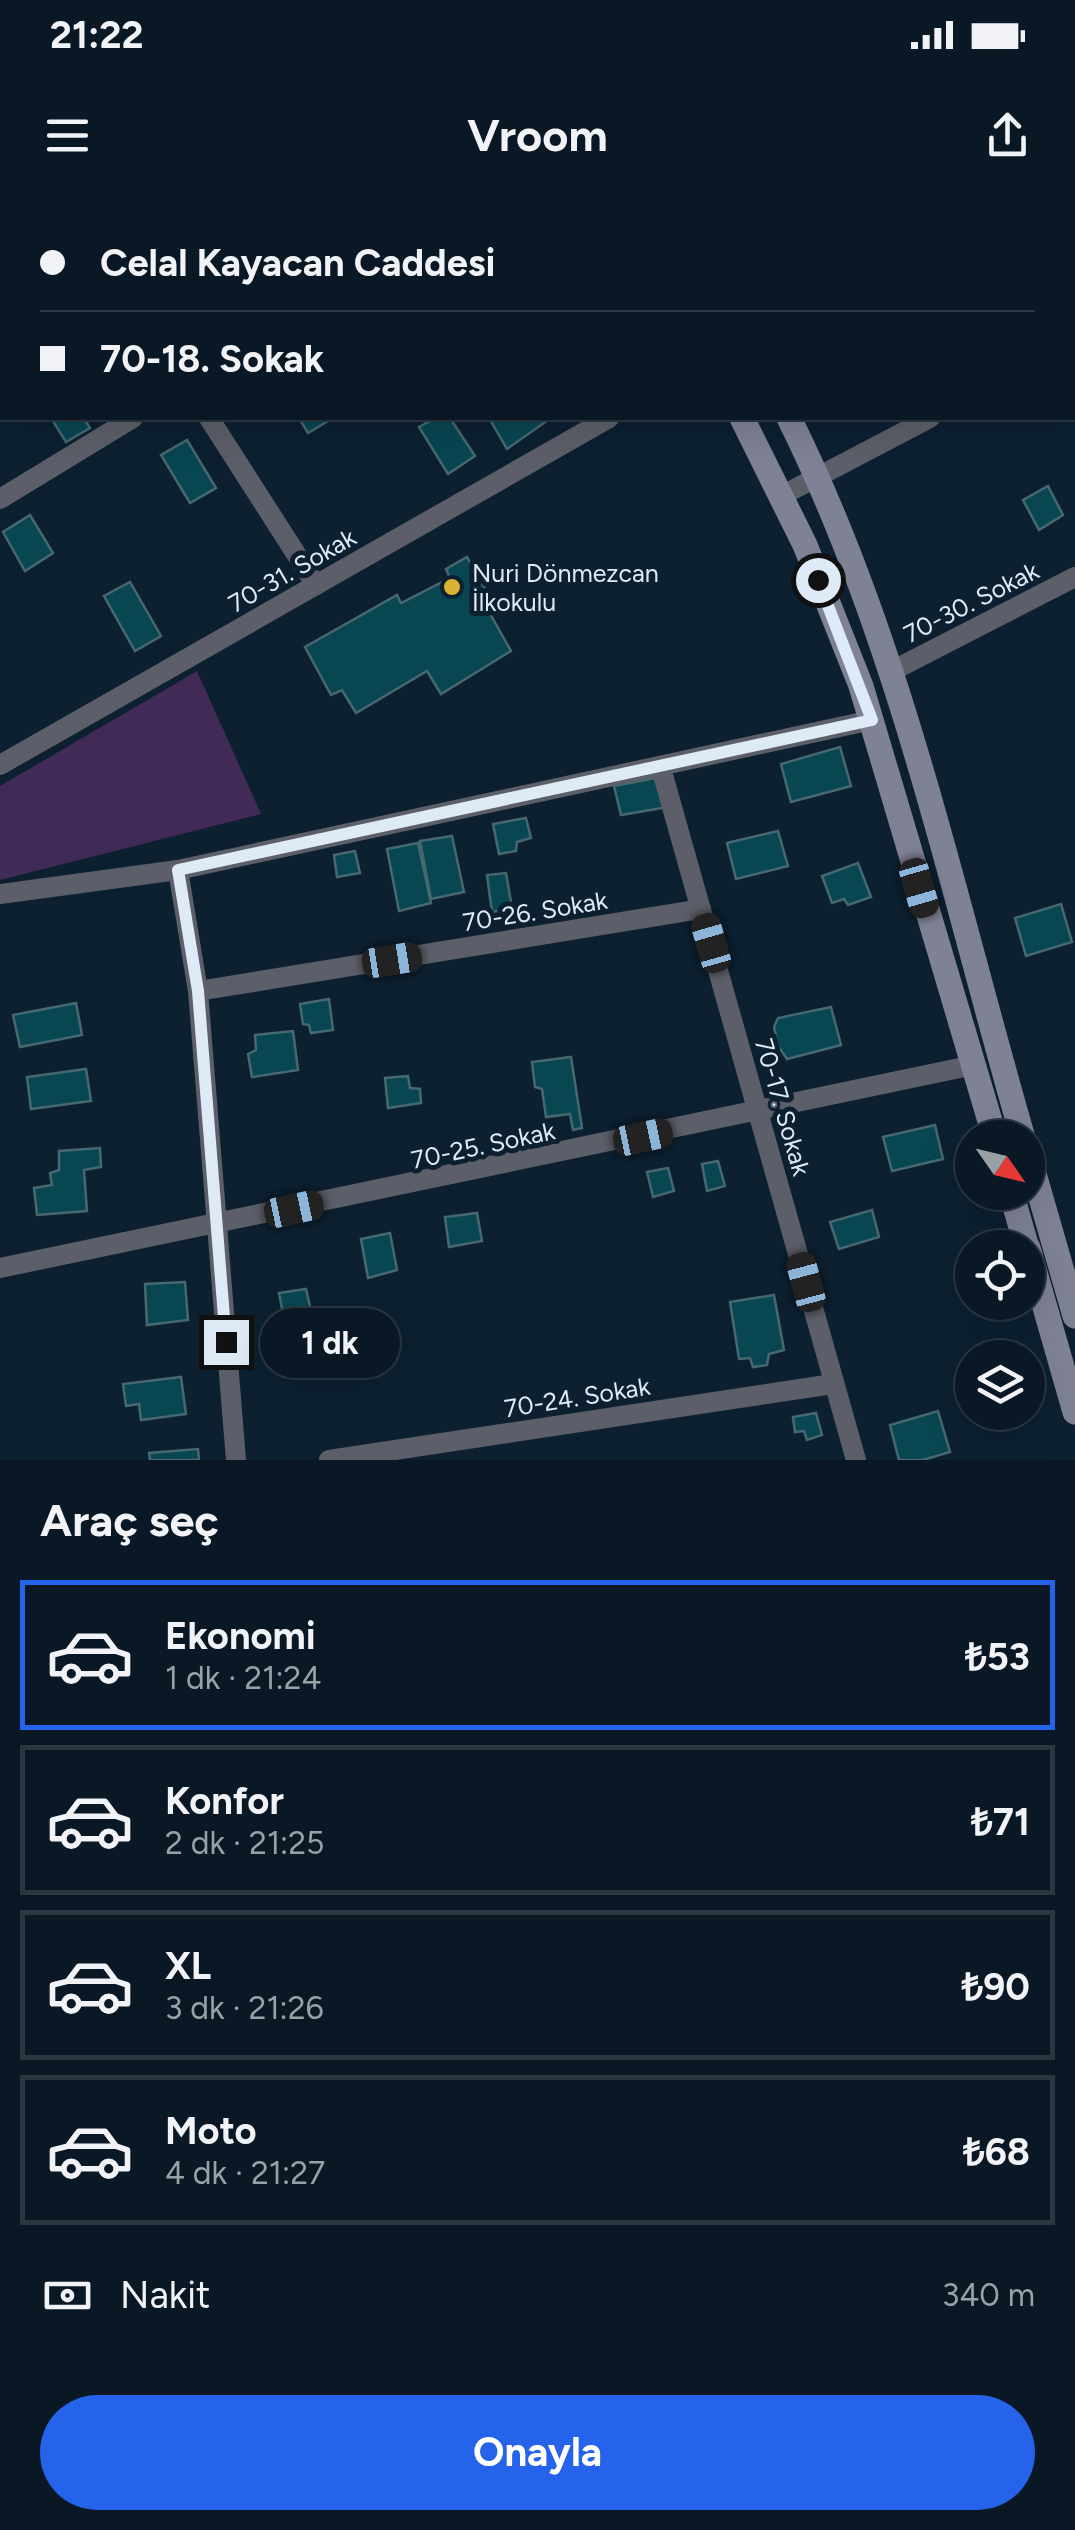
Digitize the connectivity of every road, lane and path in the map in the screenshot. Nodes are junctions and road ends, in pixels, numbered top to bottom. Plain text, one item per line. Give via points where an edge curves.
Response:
1 (131, 420) edge
2 (210, 420) edge
3 (605, 420) edge
4 (743, 420) edge
5 (789, 420) edge
6 (926, 420) edge
7 (818, 477) junction
8 (781, 496) junction
9 (0, 499) edge
10 (1075, 578) edge
11 (316, 585) junction
12 (890, 672) junction
13 (872, 720) junction
14 (0, 765) edge
15 (661, 768) junction
16 (178, 870) junction
17 (0, 894) edge
18 (701, 909) junction
19 (198, 991) junction
20 (974, 1065) junction
21 (760, 1113) junction
22 (991, 1120) edge
23 (1018, 1120) edge
24 (1044, 1210) edge
25 (217, 1225) junction
26 (0, 1268) edge
27 (1045, 1310) edge
28 (1075, 1316) edge
29 (833, 1384) junction
30 (1075, 1412) edge
31 (236, 1460) edge
32 (328, 1460) edge
33 (856, 1460) edge

1 - 9 street
2 - 11 street
3 - 11 street, 70-31. Sokak
4 - 8 street
5 - 7 street
6 - 7 street
7 - 8 street
7 - 12 street
8 - 13 street
10 - 12 street, 70-30. Sokak
11 - 14 street, 70-31. Sokak
12 - 23 street
13 - 15 street
13 - 20 street
15 - 16 street
15 - 18 street, 70-17. Sokak
16 - 17 street
16 - 19 street
18 - 19 street, 70-26. Sokak
18 - 21 street, 70-17. Sokak
19 - 25 street
20 - 21 street, 70-25. Sokak
20 - 22 street
21 - 25 street, 70-25. Sokak
21 - 29 street, 70-17. Sokak
24 - 28 street
25 - 26 street, 70-25. Sokak
25 - 31 street
27 - 30 street
29 - 32 street, 70-24. Sokak
29 - 33 street, 70-17. Sokak

